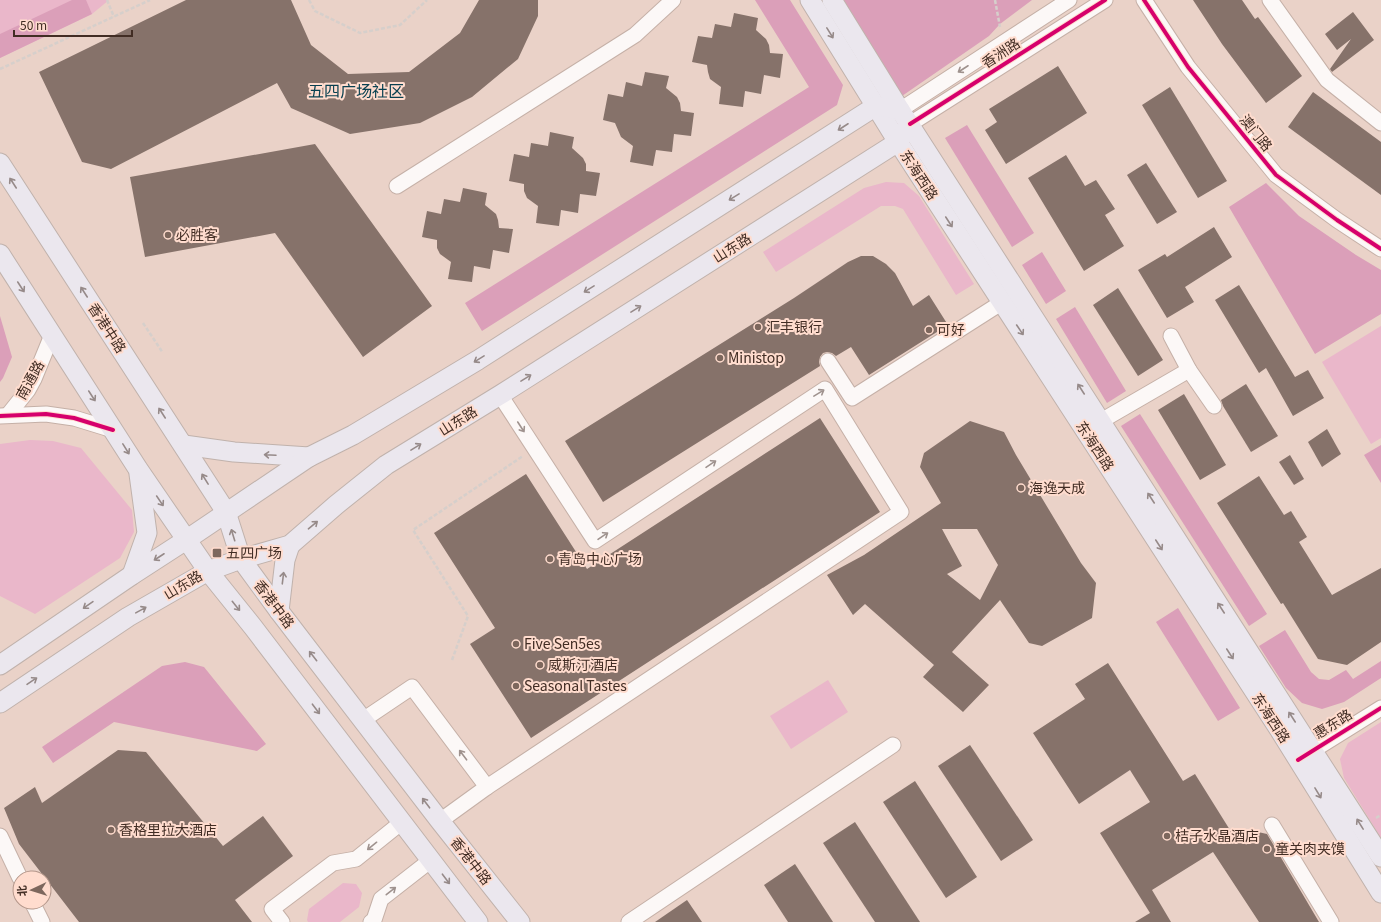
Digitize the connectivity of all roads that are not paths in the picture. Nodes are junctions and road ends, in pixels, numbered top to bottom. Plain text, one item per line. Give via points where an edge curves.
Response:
1 (673, 0) edge
2 (810, 0) edge
3 (832, 0) edge
4 (1069, 0) edge
5 (1105, 0) edge
6 (1144, 0) edge
7 (1270, 0) edge
8 (876, 106) junction
9 (905, 117) junction
10 (1381, 123) edge
11 (898, 142) junction
12 (0, 163) edge
13 (397, 186) dead end
14 (1381, 249) edge
15 (0, 254) edge
16 (1001, 303) junction
17 (52, 335) junction
18 (1171, 336) dead end
19 (828, 361) dead end
20 (1189, 370) junction
21 (500, 395) junction
22 (1214, 406) dead end
23 (4, 416) edge
24 (1101, 421) junction
25 (113, 430) junction
26 (184, 445) junction
27 (309, 457) junction
28 (138, 469) junction
29 (226, 512) junction
30 (186, 540) junction
31 (290, 545) junction
32 (241, 559) junction
33 (208, 571) junction
34 (132, 575) junction
35 (279, 611) junction
36 (0, 665) edge
37 (0, 703) edge
38 (1381, 708) edge
39 (363, 720) junction
40 (893, 745) dead end
41 (1305, 755) junction
42 (487, 787) junction
43 (440, 821) junction
44 (402, 822) junction
45 (1272, 825) dead end
46 (0, 836) edge
47 (1381, 857) edge
48 (430, 860) junction
49 (16, 870) edge
50 (1381, 893) edge
51 (36, 910) edge
52 (42, 922) edge
53 (282, 922) edge
54 (371, 922) edge
55 (478, 922) edge
56 (520, 922) edge
57 (629, 922) edge
58 (1331, 922) edge

1 - 13 street via 635,35
2 -> 8 main road, 东海西路
3 - 9 main road, 东海西路
4 -> 9 street, 香洲路 via 1004,43
5 - 9 street, 香洲路
6 - 14 street, 澳门路 via 1188,67 1276,175
7 - 10 street via 1327,80
8 - 9 main road
8 - 11 main road, 东海西路
8 -> 27 main road via 478,360 353,435
9 - 11 main road, 山东路
24 -> 9 main road, 东海西路
11 -> 16 main road, 东海西路
21 -> 11 main road, 山东路
26 -> 12 main road, 香港中路
15 -> 17 main road
16 - 19 street via 852,398
16 -> 41 main road, 东海西路
17 - 23 street, 南通路 via 28,390
17 -> 25 main road
18 - 20 street
20 - 22 street
20 - 24 street
31 -> 21 main road, 山东路 via 386,465
21 -> 42 street via 596,541 825,389 901,512
23 - 25 street via 46,414 74,418
41 -> 24 main road, 东海西路
25 -> 28 main road
27 -> 26 main road via 234,452
29 -> 26 main road, 香港中路
27 - 29 main road
28 -> 30 main road
28 - 34 main road via 147,533
29 - 30 main road
32 -> 29 main road, 香港中路
30 - 33 main road
30 -> 34 main road
31 - 32 main road, 山东路
35 -> 31 main road via 285,560
32 - 33 main road, 山东路
32 - 35 main road, 香港中路
37 -> 33 main road, 山东路 via 128,617
33 -> 44 main road
34 -> 36 main road
39 -> 35 main road, 香港中路
38 - 41 street, 惠东路
42 -> 39 street via 412,687
43 -> 39 main road, 香港中路
40 - 57 street
47 -> 41 main road, 东海西路
41 -> 50 main road, 东海西路
42 - 43 street
43 - 56 main road, 香港中路
44 - 48 main road
44 -> 53 street via 356,859 333,863 272,909
45 - 58 street
46 - 49 street
54 -> 48 street via 381,899
48 -> 55 main road
51 - 52 street

